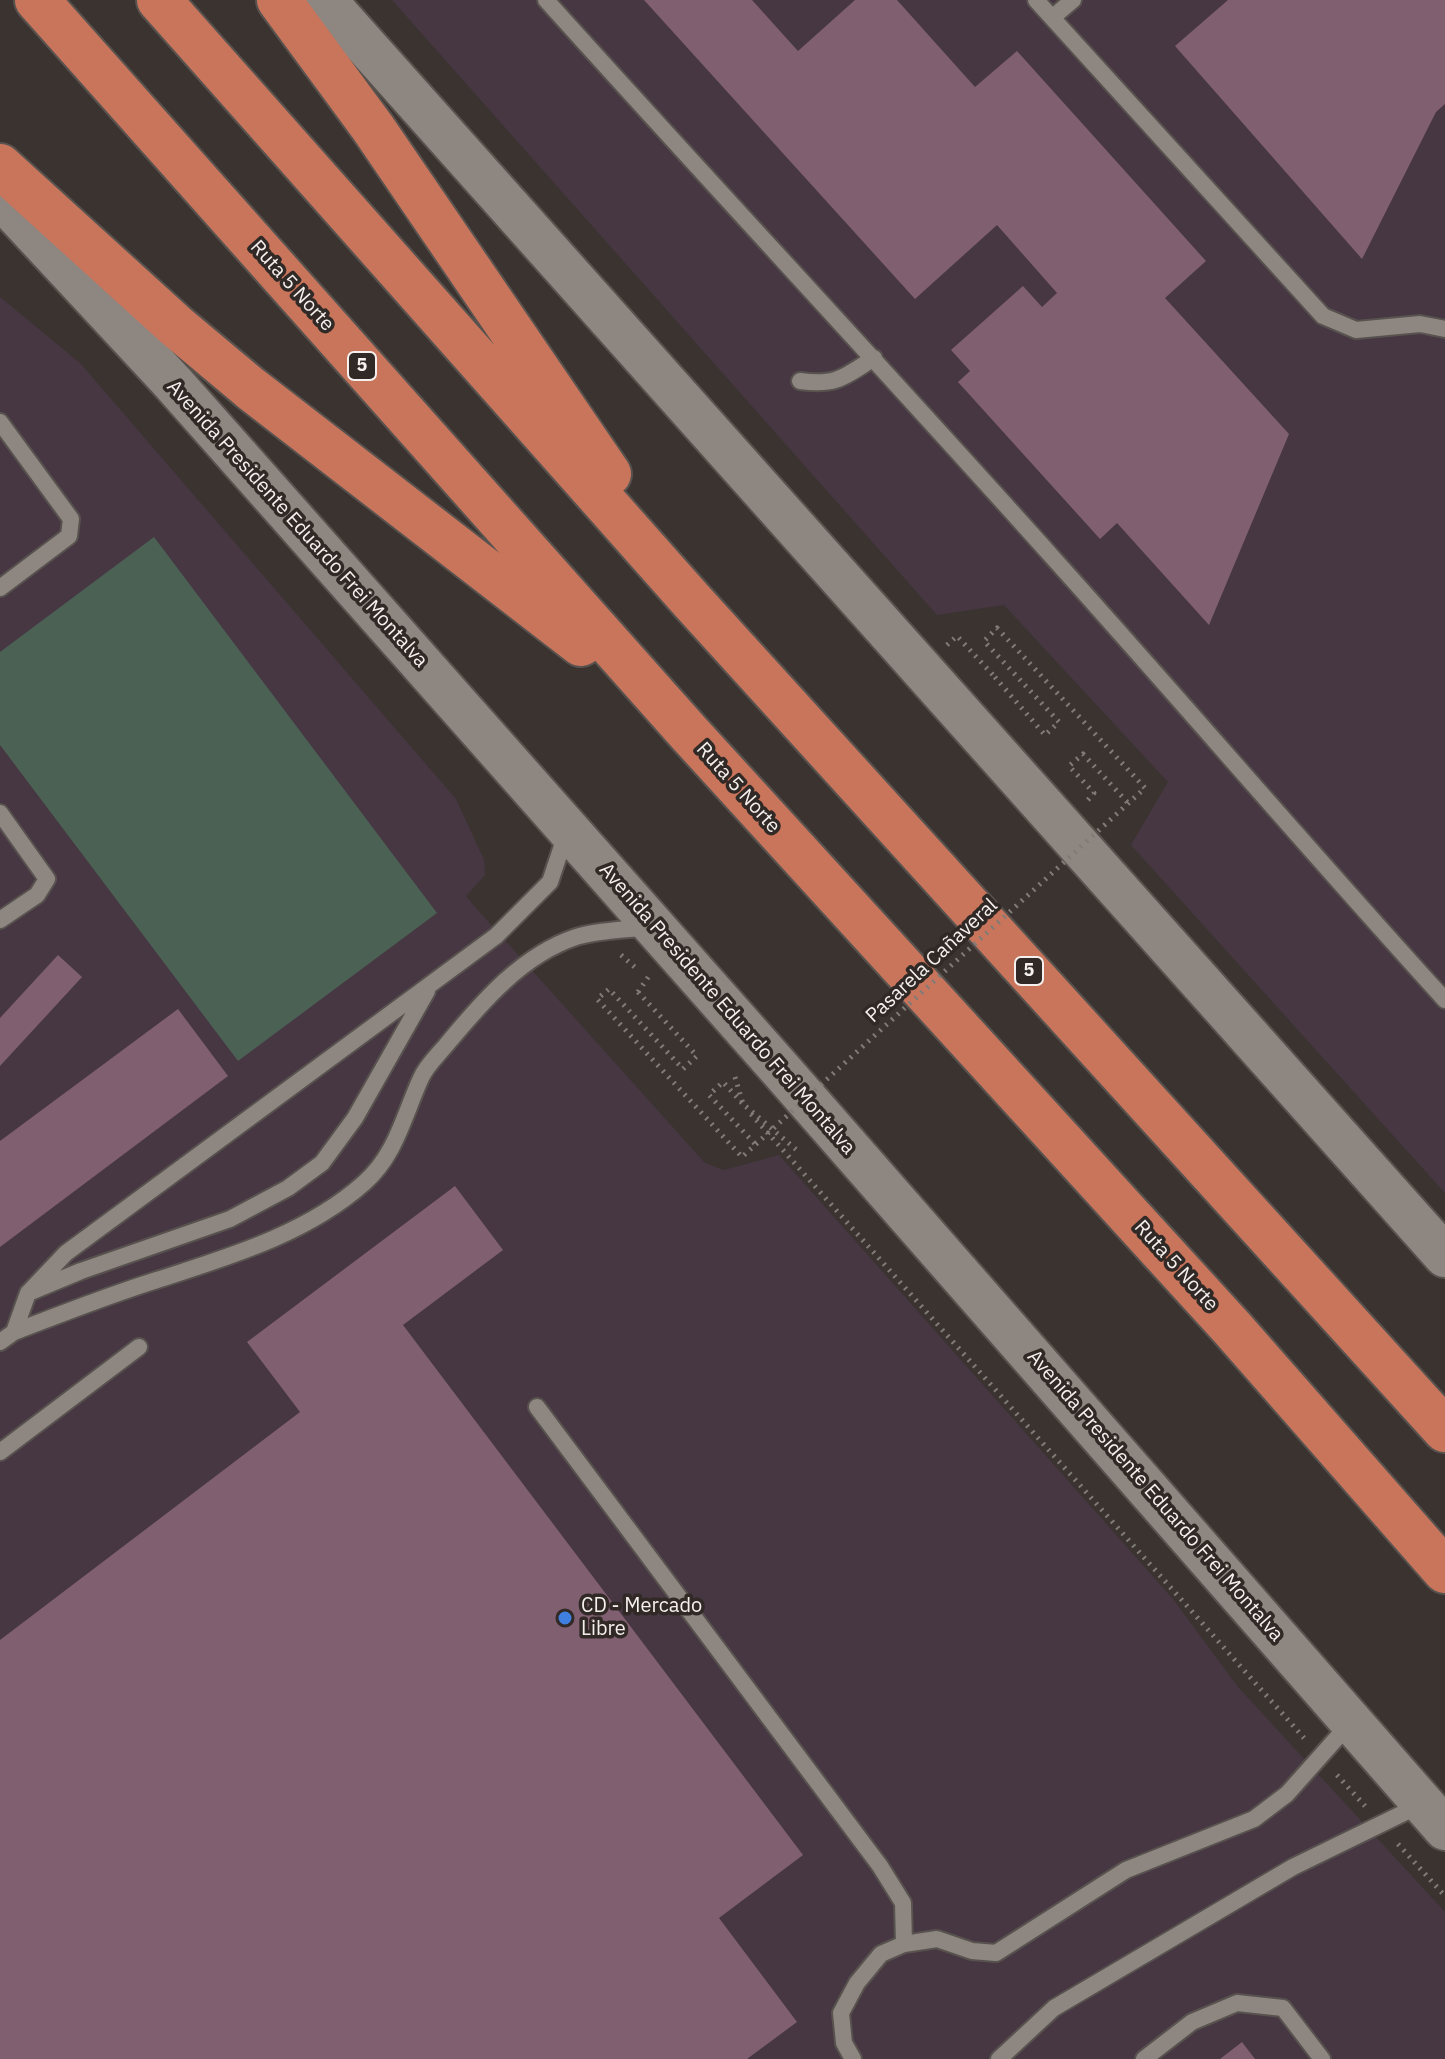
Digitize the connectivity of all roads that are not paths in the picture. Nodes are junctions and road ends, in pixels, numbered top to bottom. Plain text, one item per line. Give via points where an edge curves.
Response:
1 (37, 0) edge
2 (159, 0) edge
3 (279, 0) edge
4 (325, 0) edge
5 (546, 0) edge
6 (1036, 0) edge
7 (1073, 0) edge
8 (1053, 17) junction
9 (1, 193) edge
10 (1445, 329) edge
11 (874, 358) junction
12 (800, 381) dead end
13 (0, 422) edge
14 (0, 588) edge
15 (691, 600) junction
16 (688, 732) junction
17 (0, 813) edge
18 (567, 829) junction
19 (0, 920) edge
20 (653, 926) junction
21 (431, 985) junction
22 (1445, 1000) edge
23 (1444, 1254) edge
24 (28, 1293) junction
25 (14, 1332) junction
26 (0, 1342) edge
27 (139, 1347) dead end
28 (537, 1407) dead end
29 (1445, 1430) edge
30 (0, 1452) edge
31 (1445, 1571) edge
32 (1353, 1721) junction
33 (1434, 1816) edge
34 (904, 1944) junction
35 (851, 2058) edge
36 (999, 2059) edge
37 (1144, 2059) edge
38 (1322, 2059) edge

1 - 16 highway, Ruta 5 Norte / 5
2 - 15 highway, 5
3 - 15 highway via 522,344
4 - 23 main road
5 - 11 lane
6 - 8 lane
7 - 8 lane
8 - 10 lane via 1323,316 1356,330 1420,324
9 - 16 highway
9 - 18 main road, Avenida Presidente Eduardo Frei Montalva
11 - 12 lane via 825,384
11 - 22 lane
13 - 14 lane via 71,519 69,536
15 - 29 highway, 5
16 - 31 highway, Ruta 5 Norte / 5 via 1221,1316
17 - 19 lane via 47,879 37,895
18 - 20 main road, Avenida Presidente Eduardo Frei Montalva
18 - 21 lane via 550,882 496,936
20 - 25 lane via 576,937 517,971 422,1075 389,1154 365,1183 328,1208 213,1263
20 - 32 main road, Avenida Presidente Eduardo Frei Montalva
21 - 24 lane via 66,1253
21 - 24 lane via 355,1118 322,1163 230,1219
24 - 25 lane
25 - 26 lane
27 - 30 lane
28 - 34 lane via 880,1866 903,1903
32 - 33 main road, Avenida Presidente Eduardo Frei Montalva
32 - 34 lane via 1287,1794 1254,1819 1126,1870 996,1953 937,1939
33 - 36 lane via 1381,1824 1293,1867 1054,2008
34 - 35 lane via 881,1954 841,2013
37 - 38 lane via 1192,2022 1237,2003 1283,2008

